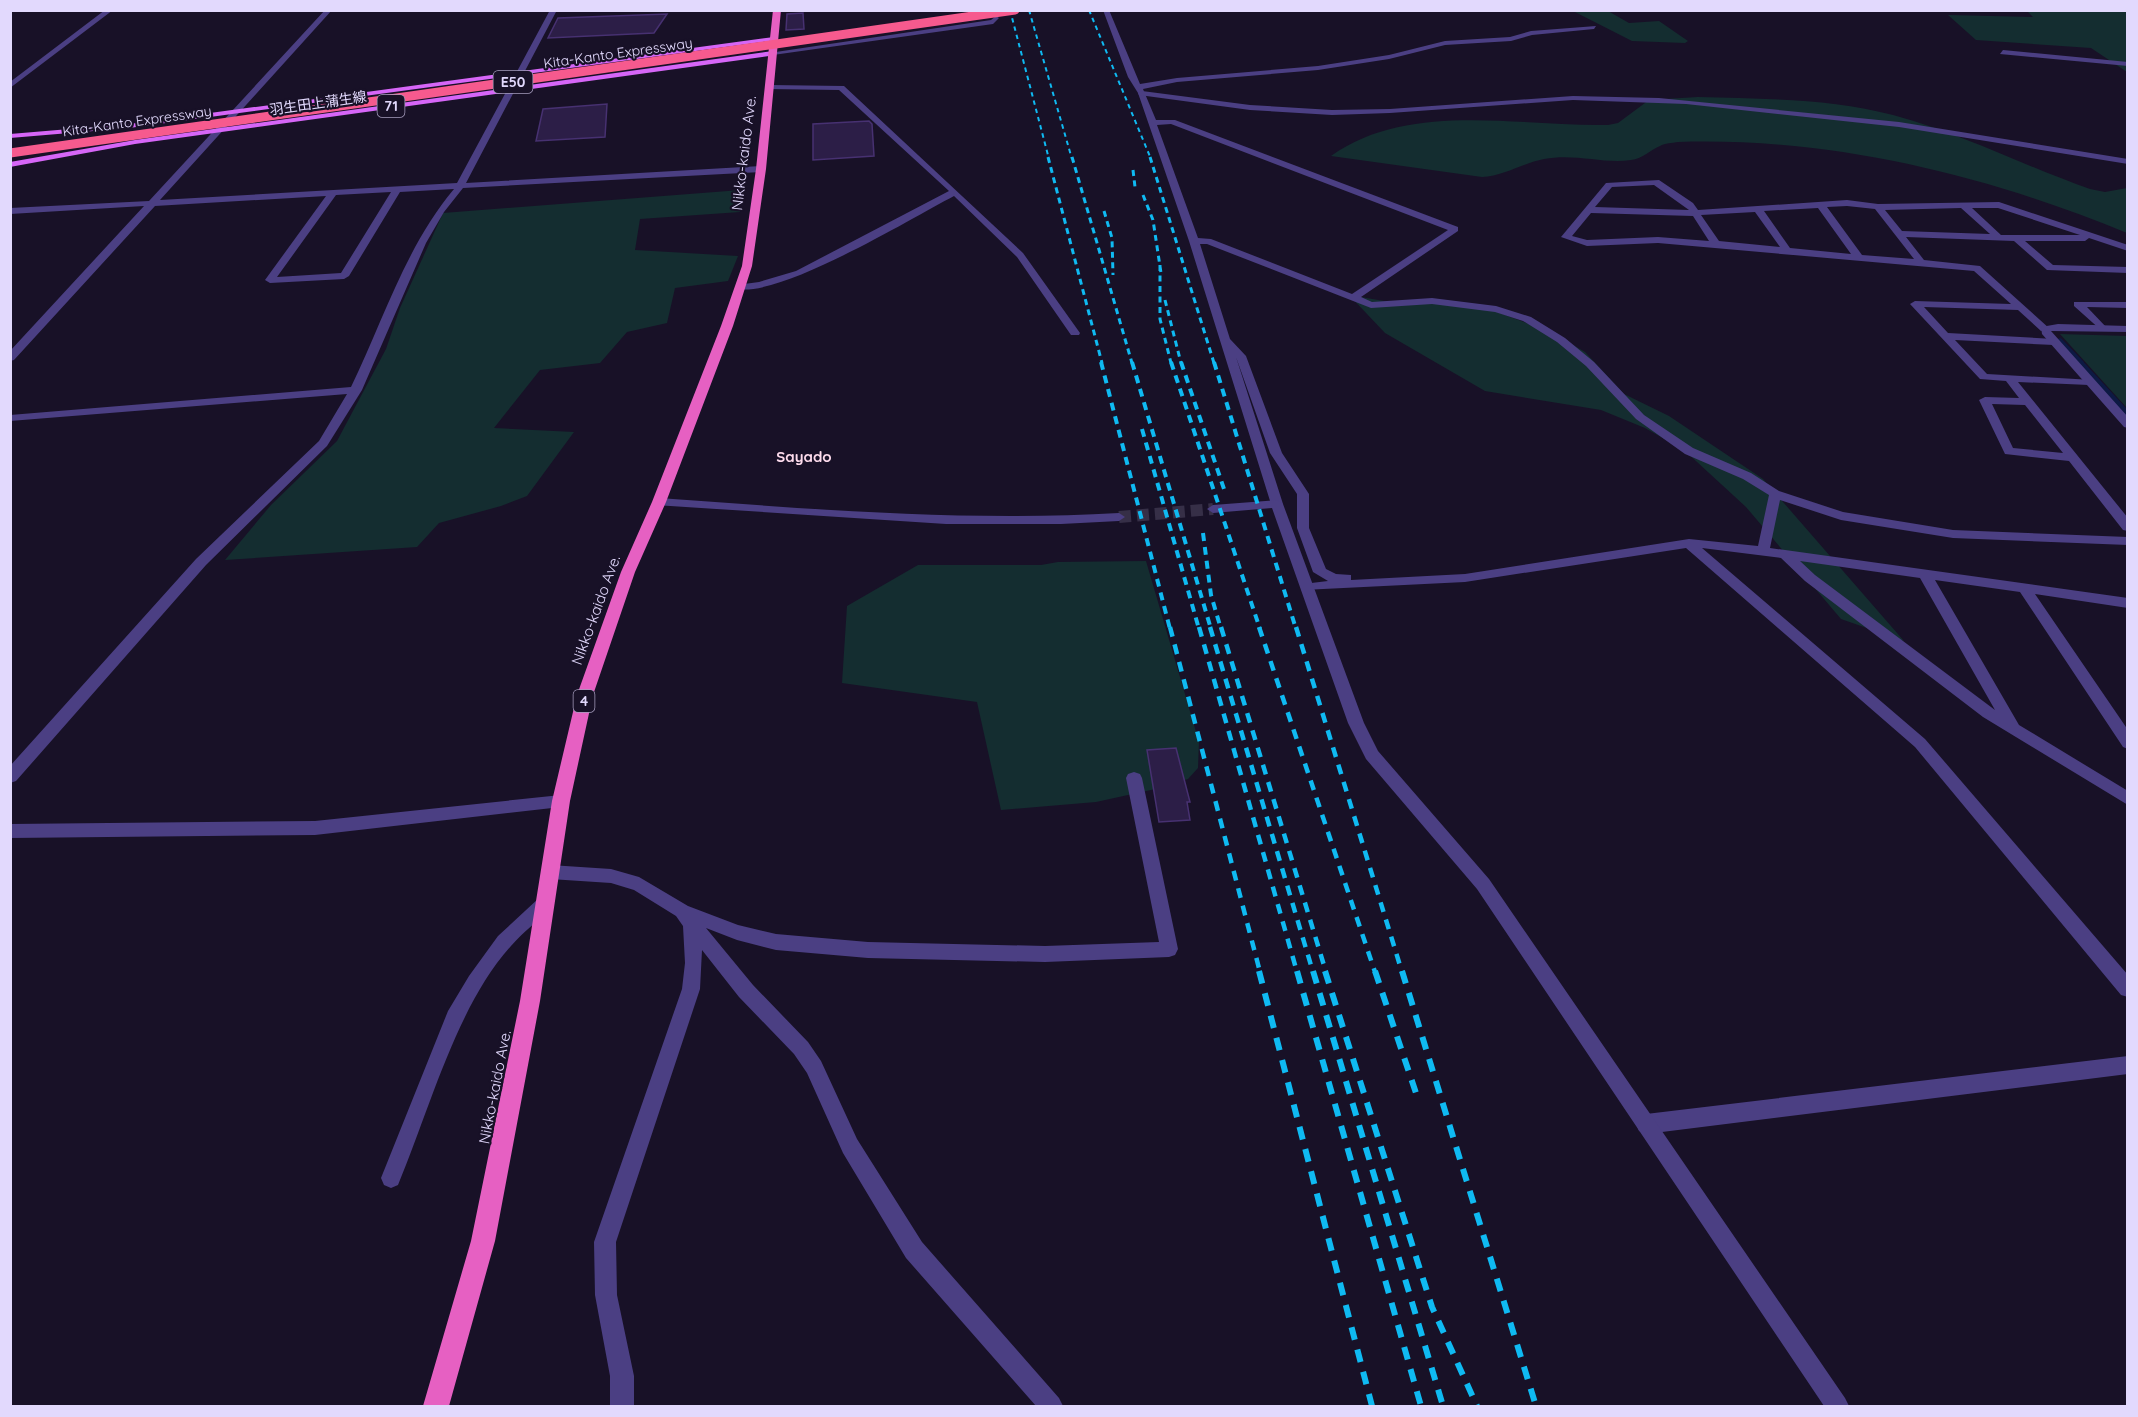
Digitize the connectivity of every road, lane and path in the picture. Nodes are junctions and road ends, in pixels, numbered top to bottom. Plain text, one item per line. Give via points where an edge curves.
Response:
1 (110, 10) edge
2 (328, 10) edge
3 (554, 10) edge
4 (777, 10) edge
5 (977, 10) edge
6 (1015, 10) edge
7 (1106, 10) edge
8 (996, 18) dead end
9 (1594, 27) dead end
10 (774, 46) junction
11 (2003, 52) dead end
12 (2127, 64) edge
13 (522, 71) junction
14 (10, 86) edge
15 (770, 87) junction
16 (513, 89) junction
17 (1140, 90) junction
18 (234, 112) junction
19 (1153, 123) junction
20 (219, 130) junction
21 (10, 136) edge
22 (10, 147) edge
23 (10, 153) edge
24 (2127, 162) edge
25 (10, 165) edge
26 (761, 169) junction
27 (460, 186) junction
28 (397, 190) junction
29 (955, 192) junction
30 (333, 193) junction
31 (152, 203) junction
32 (1821, 205) junction
33 (1963, 205) junction
34 (1878, 207) junction
35 (1758, 209) junction
36 (1588, 210) junction
37 (10, 211) edge
38 (1696, 213) junction
39 (1899, 234) junction
40 (1998, 237) junction
41 (2016, 238) junction
42 (2099, 238) junction
43 (1194, 241) junction
44 (1716, 244) junction
45 (2127, 248) edge
46 (1787, 251) junction
47 (1860, 259) junction
48 (1923, 265) junction
49 (2127, 270) edge
50 (741, 287) junction
51 (1352, 299) junction
52 (2127, 305) edge
53 (2020, 307) junction
54 (2102, 328) junction
55 (2127, 328) edge
56 (2045, 329) junction
57 (1075, 333) dead end
58 (1223, 335) junction
59 (1946, 336) junction
60 (2054, 342) junction
61 (10, 358) edge
62 (2009, 378) junction
63 (2090, 382) junction
64 (356, 390) junction
65 (2028, 402) junction
66 (10, 418) edge
67 (2127, 425) edge
68 (2073, 458) junction
69 (1775, 494) junction
70 (659, 502) junction
71 (1277, 504) junction
72 (1213, 509) tunnel mouth
73 (1119, 517) tunnel mouth
74 (2127, 527) edge
75 (2127, 541) edge
76 (1689, 543) junction
77 (1763, 551) junction
78 (1786, 555) junction
79 (1502, 572) junction
80 (1925, 574) junction
81 (1308, 587) junction
82 (2025, 588) junction
83 (2127, 603) edge
84 (2014, 731) junction
85 (2127, 743) edge
86 (10, 777) edge
87 (1134, 778) dead end
88 (2127, 799) edge
89 (561, 801) junction
90 (10, 831) edge
91 (550, 872) junction
92 (545, 903) junction
93 (687, 917) junction
94 (2127, 989) edge
95 (2127, 1065) edge
96 (1646, 1124) junction
97 (391, 1178) dead end
98 (436, 1407) edge
99 (622, 1407) edge
100 (1051, 1407) edge
101 (1837, 1407) edge

1 - 14 street
2 - 18 street
3 - 13 street
4 - 10 highway, Nikko-kaido Ave. / 4
5 - 22 highway, Kita-Kanto Expressway / E50
6 - 23 highway, Kita-Kanto Expressway / E50, bridge
7 - 17 street
8 - 10 street via 993,22
9 - 17 street via 1531,33 1511,39 1445,43 1318,68 1177,80
10 - 13 main road, 羽生田上蒲生線 / 71
10 - 15 highway, Nikko-kaido Ave. / 4
10 - 16 main road, 羽生田上蒲生線 / 71
11 - 12 street
13 - 16 street
13 - 18 main road, 羽生田上蒲生線 / 71
15 - 26 highway, Nikko-kaido Ave. / 4
15 - 29 street via 841,88
16 - 20 main road, 羽生田上蒲生線 / 71
16 - 27 street
17 - 19 street
17 - 24 street via 1297,112 1392,111 1575,97 1672,102 1840,117
18 - 20 street
18 - 21 main road, 羽生田上蒲生線 / 71
19 - 43 street
19 - 51 street via 1172,122 1455,229
20 - 25 main road, 羽生田上蒲生線 / 71
20 - 31 street
26 - 27 street
26 - 50 highway, Nikko-kaido Ave. / 4
27 - 28 street
27 - 64 street via 437,216
28 - 30 street
28 - 30 street via 344,276 270,280
29 - 50 street via 799,273
29 - 57 street via 1020,255
30 - 31 street
31 - 37 street
31 - 61 street
32 - 34 street
32 - 35 street
32 - 47 street
33 - 34 street
33 - 40 street
33 - 42 street via 1999,205
34 - 39 street
35 - 38 street
35 - 46 street
36 - 38 street
36 - 38 street via 1609,185 1656,182
36 - 44 street via 1566,237 1587,243 1658,240
38 - 44 street
39 - 40 street
39 - 48 street
40 - 41 street
41 - 42 street
41 - 49 street via 2050,268
42 - 45 street
43 - 51 street via 1208,242
43 - 58 street
44 - 46 street
46 - 47 street
47 - 48 street
48 - 53 street via 1977,268
50 - 70 highway, Nikko-kaido Ave. / 4
51 - 69 street via 1371,305 1442,302 1496,309 1527,319 1590,364 1640,417 1689,451 1747,476
52 - 54 street via 2078,304
53 - 56 street
53 - 59 street via 1916,304
54 - 55 street
54 - 56 street
56 - 60 street
58 - 71 street
58 - 79 street via 1241,356 1276,453 1303,494 1303,528 1320,572 1334,579 1478,569
59 - 60 street
59 - 62 street via 1984,377
60 - 63 street
62 - 63 street
62 - 65 street
63 - 67 street
64 - 66 street
64 - 86 street via 323,443 201,562
65 - 68 street
65 - 68 street via 1985,400 2009,451
68 - 74 street
69 - 75 street via 1841,516 1953,534
69 - 77 street
70 - 73 street via 968,522 1059,522
70 - 89 highway, Nikko-kaido Ave. / 4 via 601,647 583,704
71 - 72 street
71 - 81 street
76 - 77 street
76 - 79 street
76 - 94 street via 1920,744
77 - 78 street
78 - 80 street
78 - 84 street via 1810,578
79 - 81 street via 1465,578
80 - 82 street
80 - 84 street
81 - 96 street via 1356,723 1372,755 1483,884
82 - 83 street
82 - 85 street
84 - 88 street
87 - 93 street via 1170,949 1045,954 868,950 776,942
89 - 90 street via 315,828
89 - 91 highway, Nikko-kaido Ave. / 4
91 - 92 highway, Nikko-kaido Ave. / 4
91 - 93 street via 612,876 639,884
92 - 97 street via 504,941 455,1017
92 - 98 highway, Nikko-kaido Ave. / 4 via 526,1023 483,1240
93 - 99 street via 694,963 691,989 605,1242 606,1295 622,1376
93 - 100 street via 746,991 801,1048 814,1067 850,1146 915,1250
95 - 96 street
96 - 101 street

